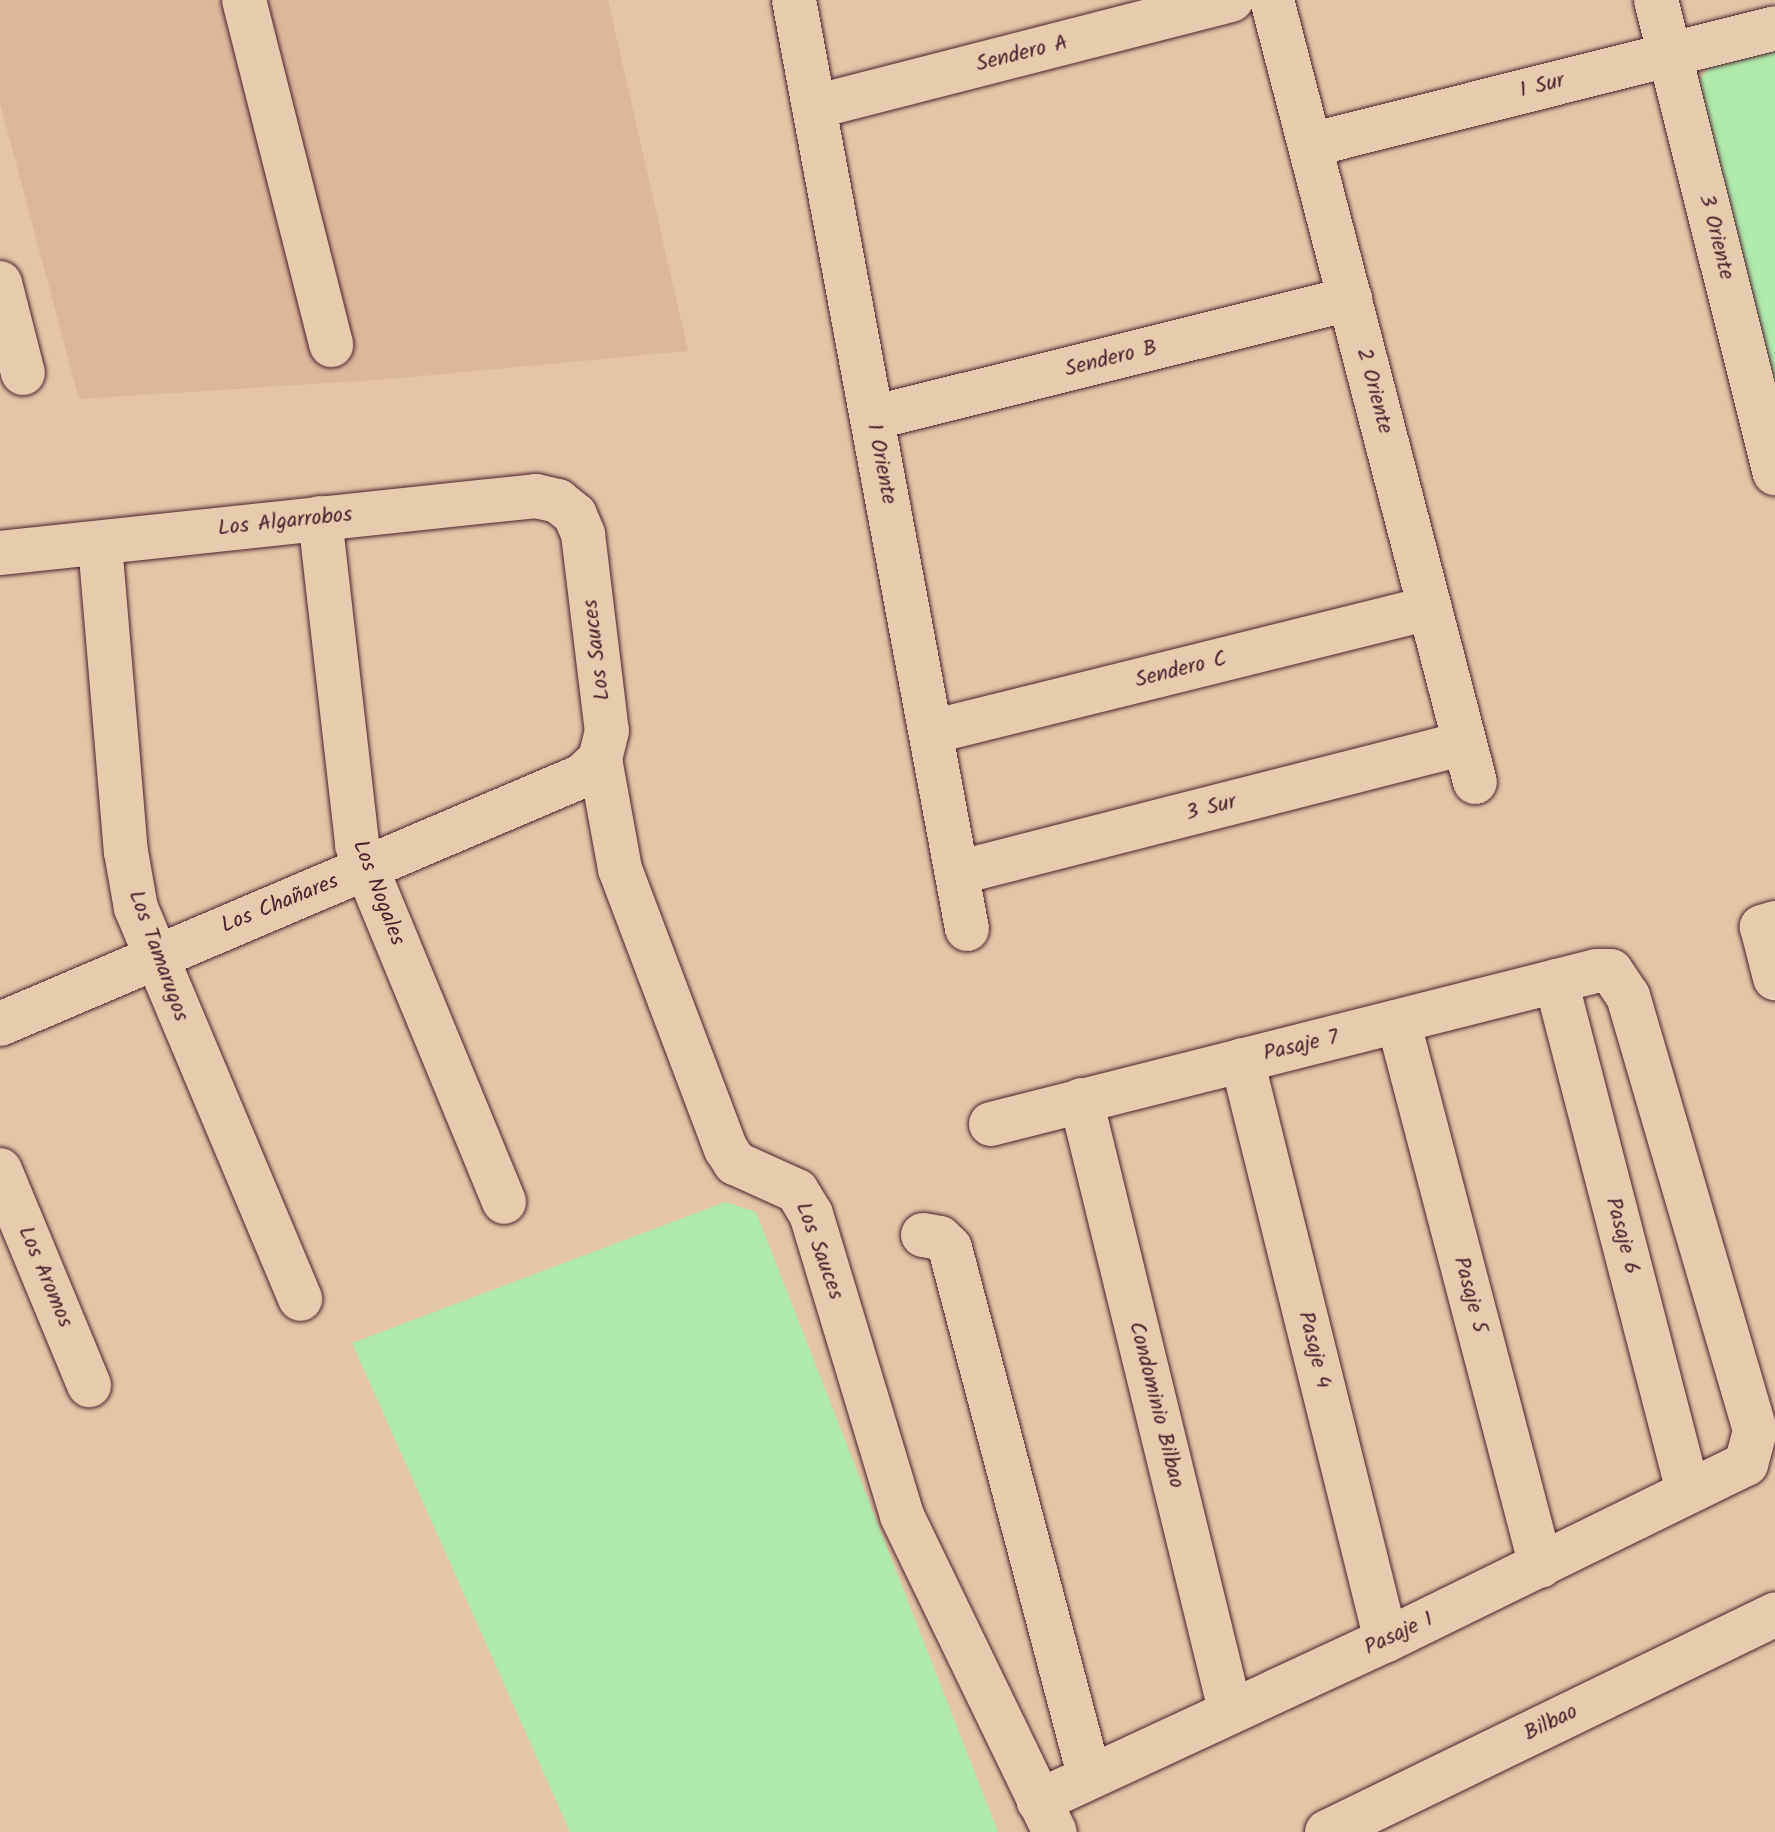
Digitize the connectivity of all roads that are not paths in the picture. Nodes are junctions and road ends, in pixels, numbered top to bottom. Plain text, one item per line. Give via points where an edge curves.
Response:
1 (244, 0) edge
2 (794, 0) edge
3 (1231, 0) edge
4 (1272, 0) edge
5 (1656, 0) edge
6 (1775, 28) edge
7 (1670, 54) junction
8 (814, 107) junction
9 (1310, 145) junction
10 (0, 283) edge
11 (1350, 299) junction
12 (331, 345) dead end
13 (23, 373) dead end
14 (872, 418) junction
15 (1775, 473) edge
16 (567, 507) joint
17 (320, 518) junction
18 (100, 544) junction
19 (0, 553) edge
20 (1430, 608) junction
21 (931, 732) junction
22 (600, 759) junction
23 (1470, 762) joint
24 (365, 868) junction
25 (957, 873) junction
26 (1769, 925) edge
27 (967, 929) dead end
28 (153, 956) junction
29 (1775, 978) edge
30 (1556, 981) junction
31 (0, 1024) edge
32 (1399, 1024) junction
33 (1242, 1060) junction
34 (1081, 1100) junction
35 (991, 1124) dead end
36 (0, 1170) edge
37 (504, 1202) dead end
38 (923, 1235) dead end
39 (300, 1299) dead end
40 (89, 1385) dead end
41 (1751, 1455) joint
42 (1688, 1491) junction
43 (1541, 1566) junction
44 (1775, 1614) edge
45 (1386, 1640) junction
46 (1230, 1710) junction
47 (1089, 1775) junction
48 (1047, 1817) edge
49 (1327, 1832) edge

1 - 12 street
2 - 8 street, 1 Oriente
3 - 8 street, Sendero A
4 - 9 street, 2 Oriente
5 - 7 street, 3 Oriente
6 - 7 street, 1 Sur
7 - 9 street, 1 Sur
7 - 15 street, 3 Oriente
8 - 14 street, 1 Oriente
9 - 11 street, 2 Oriente
10 - 13 street
11 - 14 street, Sendero B
11 - 20 street, 2 Oriente
14 - 21 street, 1 Oriente
16 - 17 street, Los Algarrobos via 536,496
16 - 22 street, Los Sauces via 583,534 607,731
17 - 18 street, Los Algarrobos
17 - 24 street, Los Nogales via 352,821
18 - 19 street, Los Algarrobos
18 - 28 street, Los Tamarugos via 129,875
20 - 21 street, Sendero C
20 - 23 street, 2 Oriente
21 - 25 street, 1 Oriente
22 - 24 street, Los Chañares via 582,776
22 - 48 street, Los Sauces via 620,869 726,1149 735,1163 797,1191 811,1214 902,1516
23 - 25 street, 3 Sur
24 - 28 street, Los Chañares
24 - 37 street, Los Nogales
25 - 27 street, 1 Oriente
26 - 29 street
28 - 31 street, Los Chañares
28 - 39 street, Los Tamarugos
30 - 32 street, Pasaje 7
30 - 41 street, Pasaje 7 via 1611,971 1628,996 1755,1431
30 - 42 street, Pasaje 6
32 - 33 street, Pasaje 7
32 - 43 street, Pasaje 5
33 - 34 street, Pasaje 7
33 - 45 street, Pasaje 4
34 - 35 street, Pasaje 7
34 - 46 street, Condominio Bilbao
36 - 40 street, Los Aromos
38 - 47 street via 940,1238 950,1248
41 - 42 street, Pasaje 1 via 1746,1464
42 - 43 street, Pasaje 1
43 - 45 street, Pasaje 1
44 - 49 street, Bilbao
45 - 46 street, Pasaje 1
46 - 47 street, Pasaje 1
47 - 48 street, Pasaje 1

